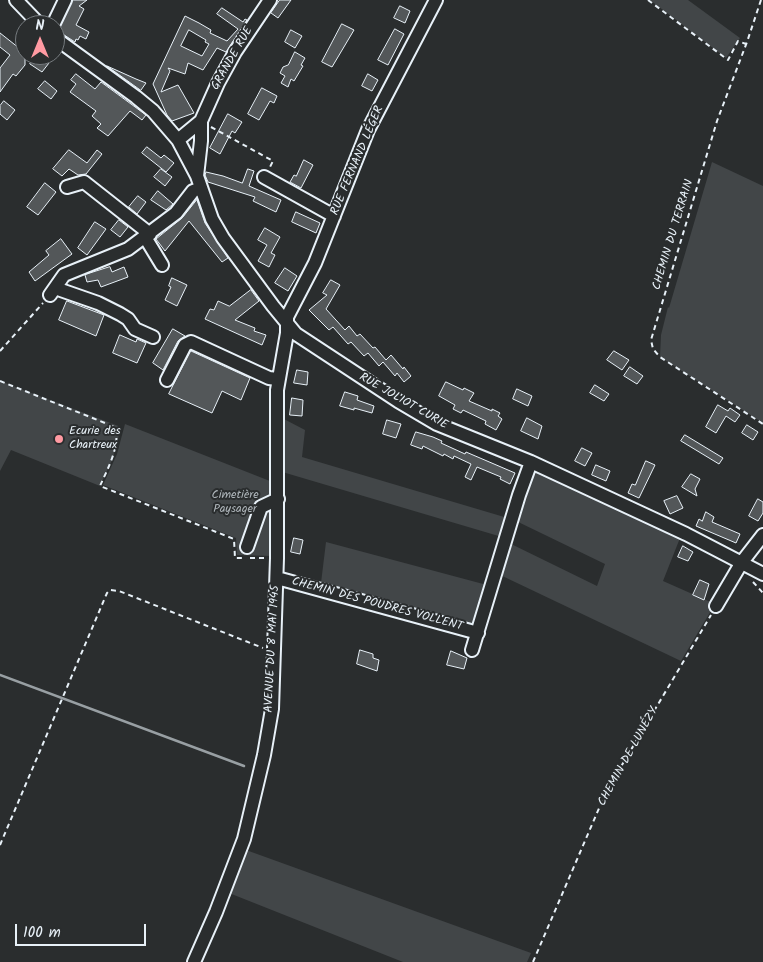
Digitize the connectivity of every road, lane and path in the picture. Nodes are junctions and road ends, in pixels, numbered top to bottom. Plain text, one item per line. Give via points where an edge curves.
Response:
1 (16, 0) edge
2 (65, 0) edge
3 (270, 0) edge
4 (436, 0) edge
5 (648, 0) edge
6 (761, 0) edge
7 (30, 15) edge
8 (58, 15) edge
9 (746, 44) junction
10 (65, 45) edge
11 (201, 121) junction
12 (217, 130) dead end
13 (178, 140) junction
14 (264, 177) joint
15 (199, 182) junction
16 (67, 187) dead end
17 (334, 216) junction
18 (147, 236) junction
19 (162, 265) dead end
20 (52, 292) junction
21 (287, 324) junction
22 (153, 337) dead end
23 (0, 351) edge
24 (278, 379) junction
25 (167, 380) dead end
26 (0, 381) edge
27 (763, 424) edge
28 (531, 462) junction
29 (278, 499) junction
30 (763, 535) edge
31 (247, 546) dead end
32 (277, 558) junction
33 (742, 562) junction
34 (763, 574) edge
35 (277, 578) junction
36 (716, 606) joint
37 (478, 633) junction
38 (472, 650) dead end
39 (274, 652) junction
40 (0, 845) edge
41 (194, 962) edge
42 (533, 962) edge

1 - 7 street
2 - 8 street
3 - 11 street, GRANDE RUE via 235,52
4 - 17 street, RUE FERNAND LÉGER via 368,130
5 - 9 path via 728,60 738,41
6 - 9 path, CHEMIN DU TERRAIN
9 - 27 path, CHEMIN DU TERRAIN via 717,121 650,340 660,357
10 - 13 street, RUE JOLIOT CURIE via 153,111
11 - 13 street, GRANDE RUE
11 - 15 street, GRANDE RUE
12 - 14 path via 273,161
13 - 15 street, RUE JOLIOT CURIE
14 - 17 street
15 - 18 street via 176,213
15 - 21 street, RUE JOLIOT CURIE via 212,219 223,238
16 - 18 street via 84,182
17 - 21 street, RUE FERNAND LÉGER via 315,263 287,317
18 - 19 street
18 - 20 street via 128,249 64,275
20 - 22 street via 98,303 128,319 135,329
20 - 23 path
21 - 24 street, AVENUE DU 8 MAI 1945
21 - 28 street, RUE JOLIOT CURIE via 312,346 437,424
24 - 25 street via 269,378 190,342 184,344
24 - 29 street, AVENUE DU 8 MAI 1945
26 - 32 path via 115,427 113,458 100,486 234,539 235,558
28 - 33 street, RUE JOLIOT CURIE
28 - 37 street, CHEMIN DES POUDRES VOLLENT
29 - 31 street via 261,507
29 - 32 street, AVENUE DU 8 MAI 1945
30 - 33 street
32 - 35 street, AVENUE DU 8 MAI 1945
33 - 34 street, RUE JOLIOT CURIE
33 - 36 street
35 - 37 street, CHEMIN DES POUDRES VOLLENT
35 - 39 street, AVENUE DU 8 MAI 1945
36 - 42 path, CHEMIN DE LUNÉZY via 606,792
37 - 38 street, CHEMIN DES POUDRES VOLLENT
39 - 40 path via 110,590
39 - 41 street, AVENUE DU 8 MAI 1945 via 272,709 244,839

